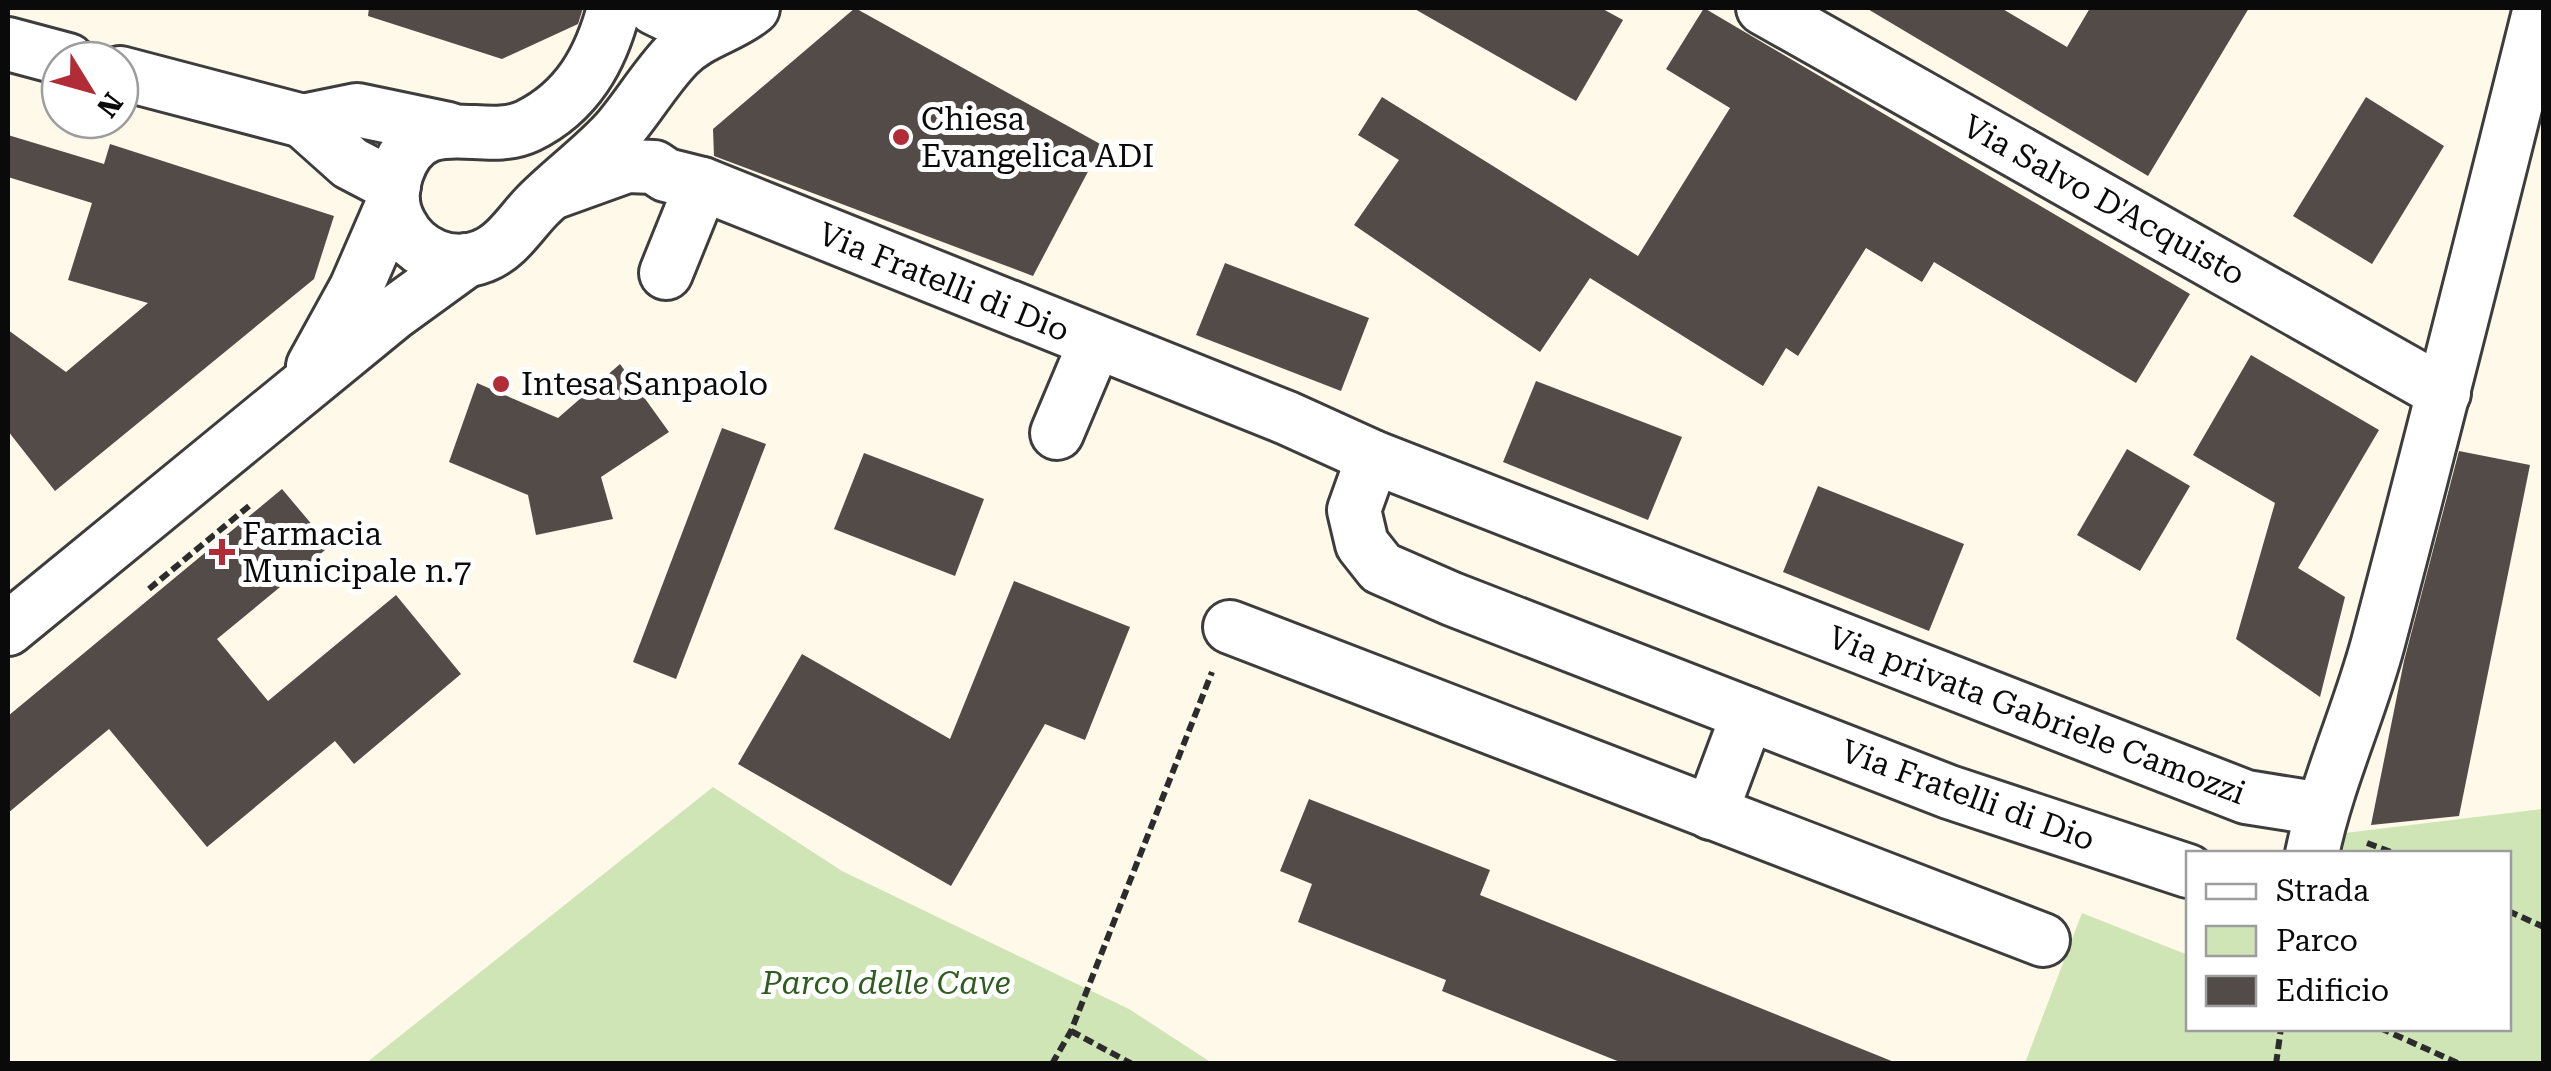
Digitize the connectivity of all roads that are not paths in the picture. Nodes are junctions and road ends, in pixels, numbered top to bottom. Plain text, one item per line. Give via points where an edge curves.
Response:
1 (614, 8) edge
2 (654, 8) edge
3 (1763, 8) edge
4 (2540, 8) edge
5 (740, 15) edge
6 (8, 44) edge
7 (40, 53) edge
8 (140, 79) edge
9 (654, 86) junction
10 (303, 121) junction
11 (464, 130) junction
12 (678, 175) junction
13 (552, 193) junction
14 (393, 194) junction
15 (511, 236) junction
16 (466, 260) junction
17 (666, 273) dead end
18 (1095, 343) junction
19 (301, 389) junction
20 (2444, 393) junction
21 (1057, 433) dead end
22 (1373, 457) junction
23 (1230, 627) road end
24 (8, 630) edge
25 (1748, 714) junction
26 (1711, 814) junction
27 (2317, 831) edge
28 (2186, 870) edge
29 (2043, 940) dead end

1 - 11 street via 595,63 556,109 512,132
2 - 5 street via 689,25
3 - 20 street, Via Salvo D'Acquisto
4 - 20 street, Via privata Gabriele Camozzi
5 - 9 street via 685,47
6 - 7 street
8 - 10 street
9 - 12 street via 645,143
9 - 13 street
10 - 11 street via 356,110
10 - 14 street
11 - 14 street via 420,142 407,154
11 - 15 street via 506,148 522,176 524,207
12 - 13 street via 628,166
12 - 17 street
12 - 18 street, Via Fratelli di Dio
13 - 15 street
14 - 16 street via 397,220 418,247
14 - 19 street via 356,288
15 - 16 street
16 - 19 street
18 - 21 street, Via Fratelli di Dio
18 - 22 street, Via privata Gabriele Camozzi
19 - 24 street
20 - 27 street, Via privata Gabriele Camozzi via 2363,701
22 - 25 street, Via Fratelli di Dio via 1354,510 1362,544 1380,568
22 - 27 street, Via privata Gabriele Camozzi via 2246,797
23 - 26 street
25 - 26 street
25 - 28 street, Via Fratelli di Dio via 1950,792
26 - 29 street

